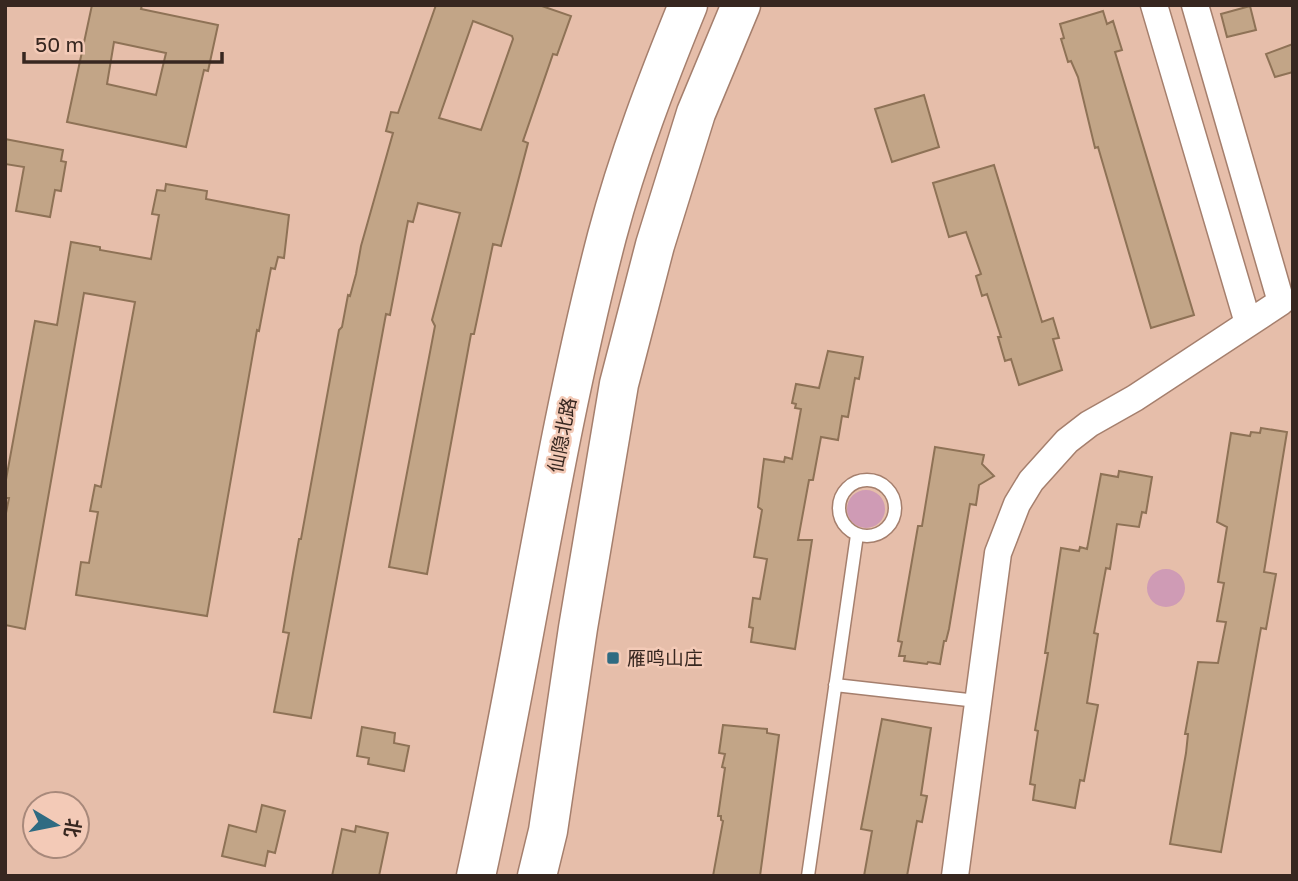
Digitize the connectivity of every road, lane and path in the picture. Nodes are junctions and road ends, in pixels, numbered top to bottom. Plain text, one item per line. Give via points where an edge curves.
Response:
1 (688, 5) edge
2 (741, 5) edge
3 (1154, 5) edge
4 (1195, 5) edge
5 (1248, 323) junction
6 (857, 534) junction
7 (835, 685) junction
8 (978, 702) junction
9 (476, 876) edge
10 (537, 876) edge
11 (808, 876) edge
12 (955, 876) edge

1 - 9 main road, 仙隐北路 via 651,95 601,259 574,373
2 - 10 main road via 696,113 619,384
3 - 5 street
4 - 5 street via 1281,302
5 - 8 street via 1089,424 1031,481 998,552
6 - 6 lane via 876,535 894,513 891,495 876,482 858,482 843,494 842,522
6 - 7 lane
7 - 8 lane
7 - 11 lane
8 - 12 street

